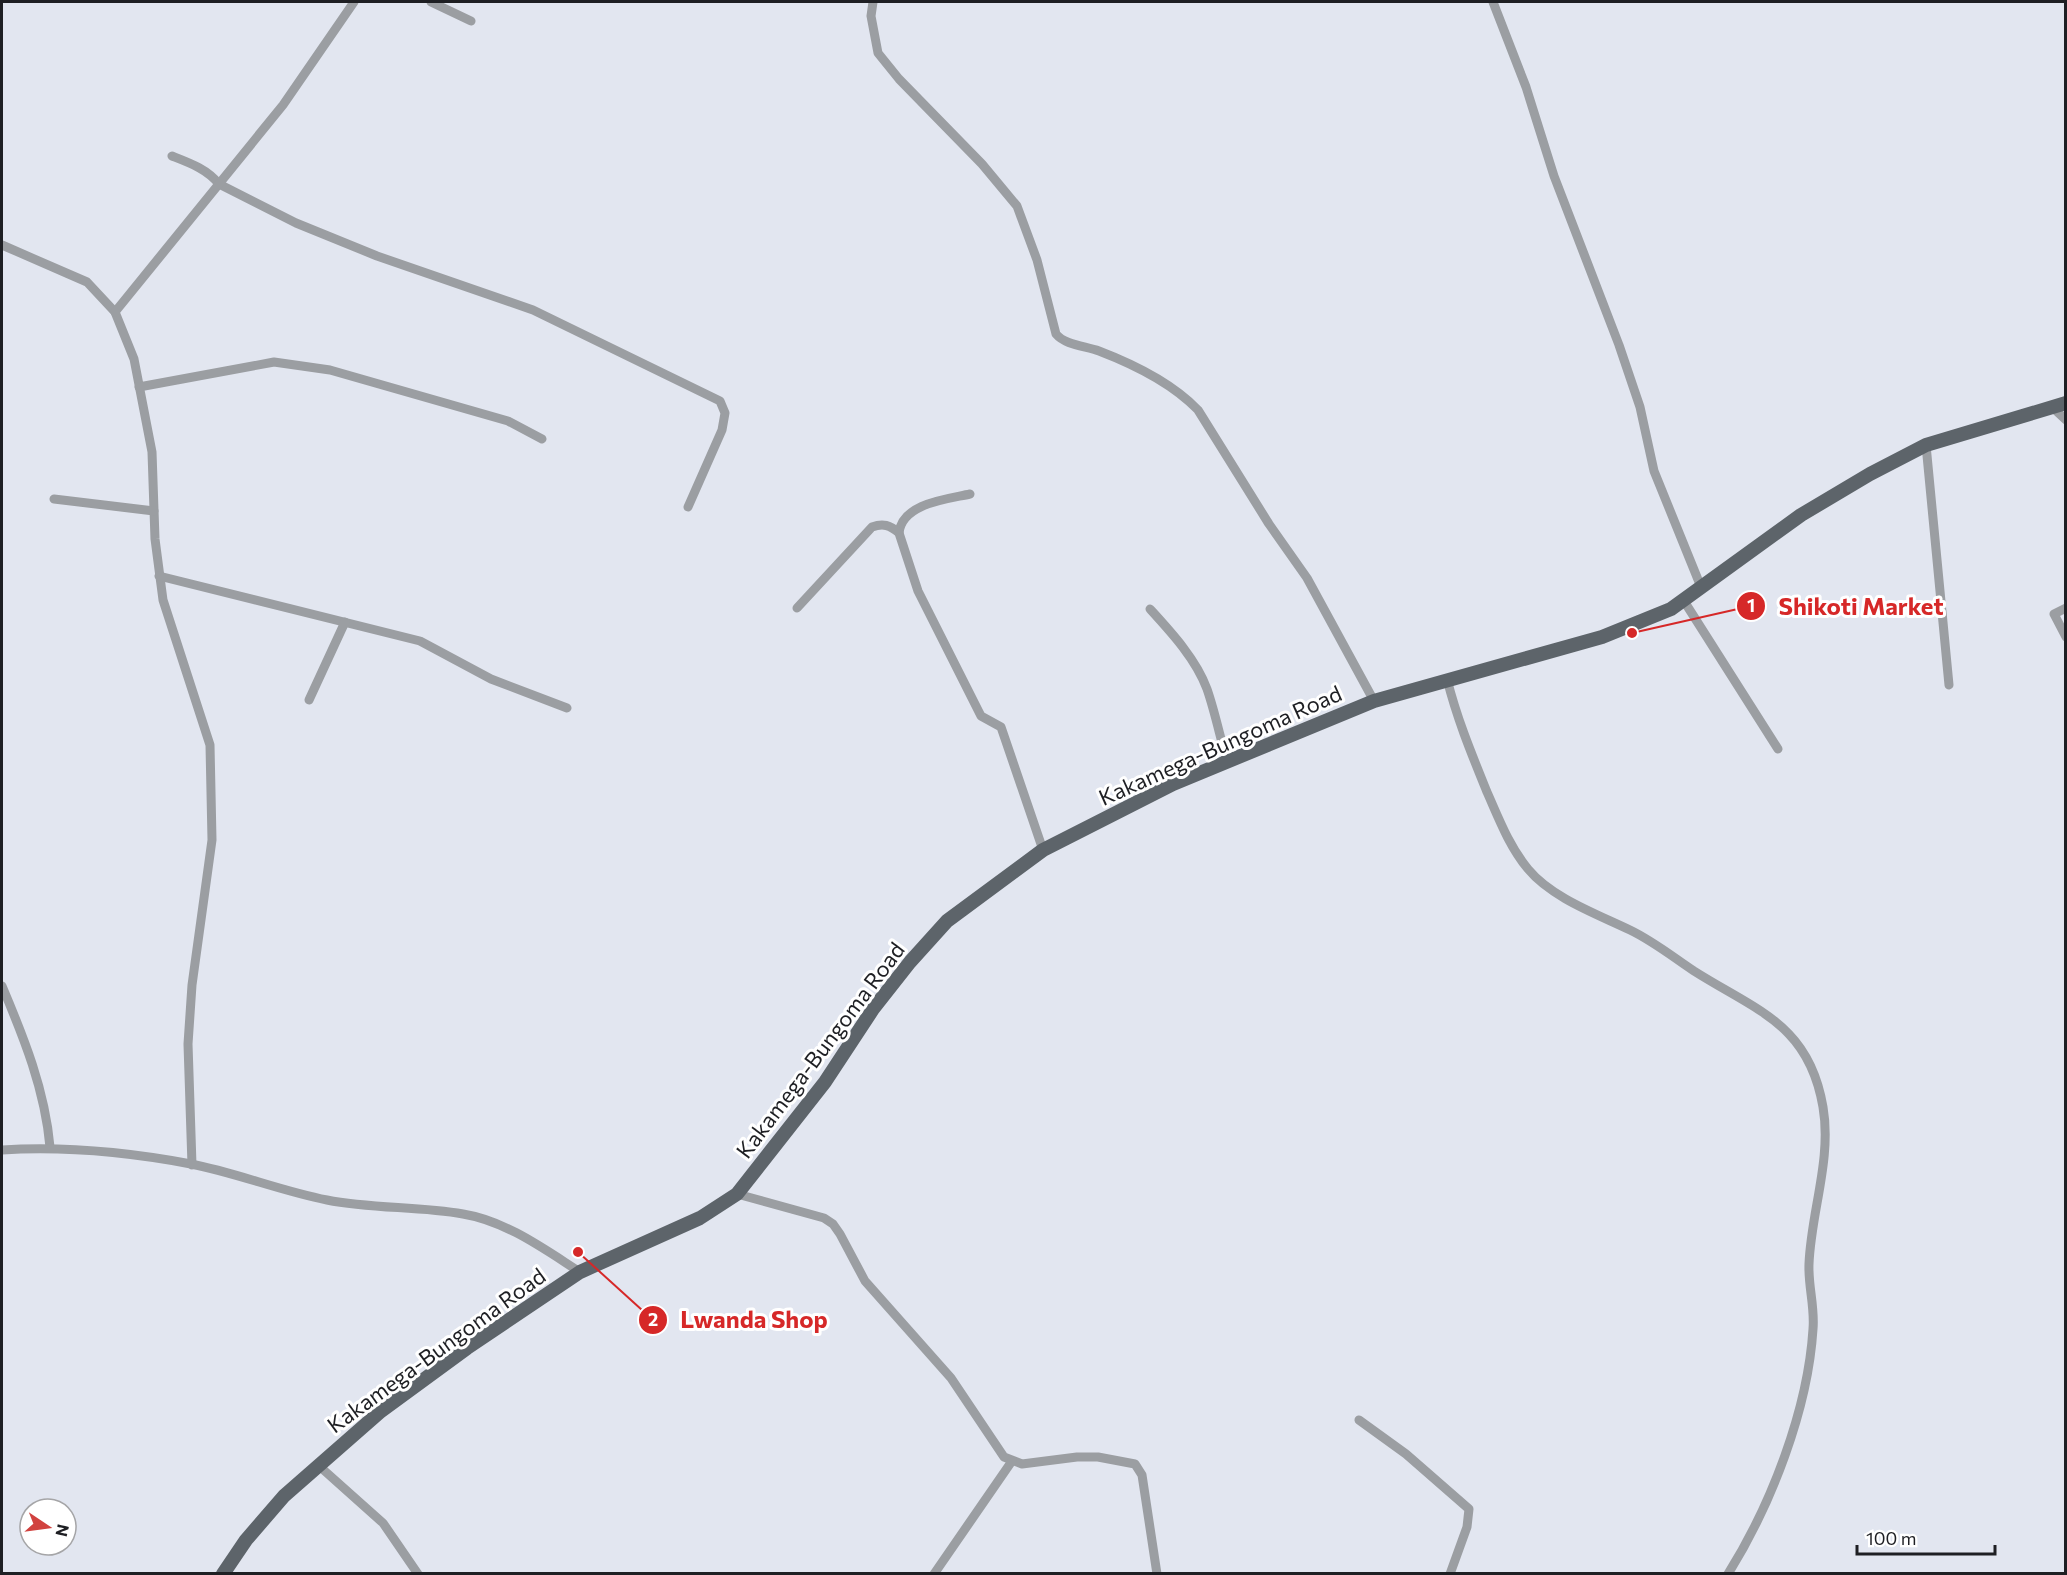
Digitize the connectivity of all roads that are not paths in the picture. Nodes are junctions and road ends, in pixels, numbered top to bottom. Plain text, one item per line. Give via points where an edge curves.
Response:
1 (354, 2) edge
2 (431, 2) edge
3 (873, 2) edge
4 (1493, 2) edge
5 (471, 21) dead end
6 (172, 156) dead end
7 (219, 184) junction
8 (2, 245) edge
9 (115, 312) junction
10 (139, 387) junction
11 (2066, 403) edge
12 (2051, 406) junction
13 (2066, 420) edge
14 (542, 439) dead end
15 (1926, 445) junction
16 (970, 494) dead end
17 (54, 499) dead end
18 (688, 507) dead end
19 (154, 511) junction
20 (899, 532) junction
21 (159, 576) junction
22 (1701, 587) junction
23 (1684, 601) junction
24 (797, 608) dead end
25 (2066, 608) edge
26 (1150, 609) dead end
27 (345, 622) junction
28 (2066, 637) edge
29 (1447, 680) junction
30 (1949, 685) dead end
31 (309, 700) dead end
32 (1374, 701) junction
33 (567, 708) dead end
34 (1778, 749) dead end
35 (1227, 761) junction
36 (1043, 850) junction
37 (2, 986) edge
38 (50, 1147) junction
39 (2, 1150) edge
40 (192, 1165) junction
41 (737, 1194) junction
42 (580, 1272) junction
43 (1359, 1420) dead end
44 (1012, 1461) junction
45 (318, 1465) junction
46 (224, 1574) edge
47 (418, 1574) edge
48 (934, 1574) edge
49 (1157, 1574) edge
50 (1450, 1574) edge
51 (1728, 1574) edge

1 - 7 street via 283,105
2 - 5 street
3 - 32 street via 871,16 878,53 1017,206 1037,260 1056,334 1169,386 1198,411 1307,578
4 - 22 street via 1619,345 1640,407 1654,471
6 - 7 street via 212,175
7 - 9 street
7 - 18 street via 296,223 377,256 533,310 720,401 725,413 722,429
8 - 9 street via 87,282
9 - 10 street via 134,359
10 - 14 street via 274,362 330,370 508,421
10 - 19 street via 152,452
11 - 12 main road, Kakamega-Bungoma Road
12 - 13 street
12 - 15 main road, Kakamega-Bungoma Road
15 - 22 main road, Kakamega-Bungoma Road via 1800,515
15 - 30 street
16 - 20 street via 922,507 906,517
17 - 19 street
19 - 21 street
20 - 24 street via 892,526 872,527
20 - 36 street via 918,591 981,716 1002,727
21 - 27 street
21 - 40 street via 179,655 210,745 212,840 188,1044
22 - 23 main road, Kakamega-Bungoma Road
23 - 29 main road, Kakamega-Bungoma Road via 1602,637
23 - 34 street
25 - 28 street via 2054,615
26 - 35 street via 1169,629 1207,688
27 - 31 street
27 - 33 street via 420,641 491,679
29 - 32 main road, Kakamega-Bungoma Road
29 - 51 street via 1458,723 1507,838 1529,870 1570,900 1647,938 1786,1029 1808,1061 1817,1083 1826,1137 1810,1244 1809,1286 1814,1326 1811,1350 1797,1417 1782,1458 1753,1529
32 - 35 main road, Kakamega-Bungoma Road
35 - 36 main road, Kakamega-Bungoma Road
36 - 41 main road, Kakamega-Bungoma Road via 947,921 910,962 873,1009 825,1082
37 - 38 street via 32,1062
38 - 39 street
38 - 40 street
40 - 42 street via 327,1200 488,1220 534,1242
41 - 42 main road, Kakamega-Bungoma Road via 700,1218
41 - 44 street via 824,1218 833,1224 865,1281 928,1350 1004,1457
42 - 45 main road, Kakamega-Bungoma Road via 467,1347 381,1411
43 - 50 street via 1470,1509
44 - 48 street
44 - 49 street via 1022,1464 1098,1457 1135,1464 1142,1475
45 - 46 main road, Kakamega-Bungoma Road via 260,1523
45 - 47 street via 383,1523

